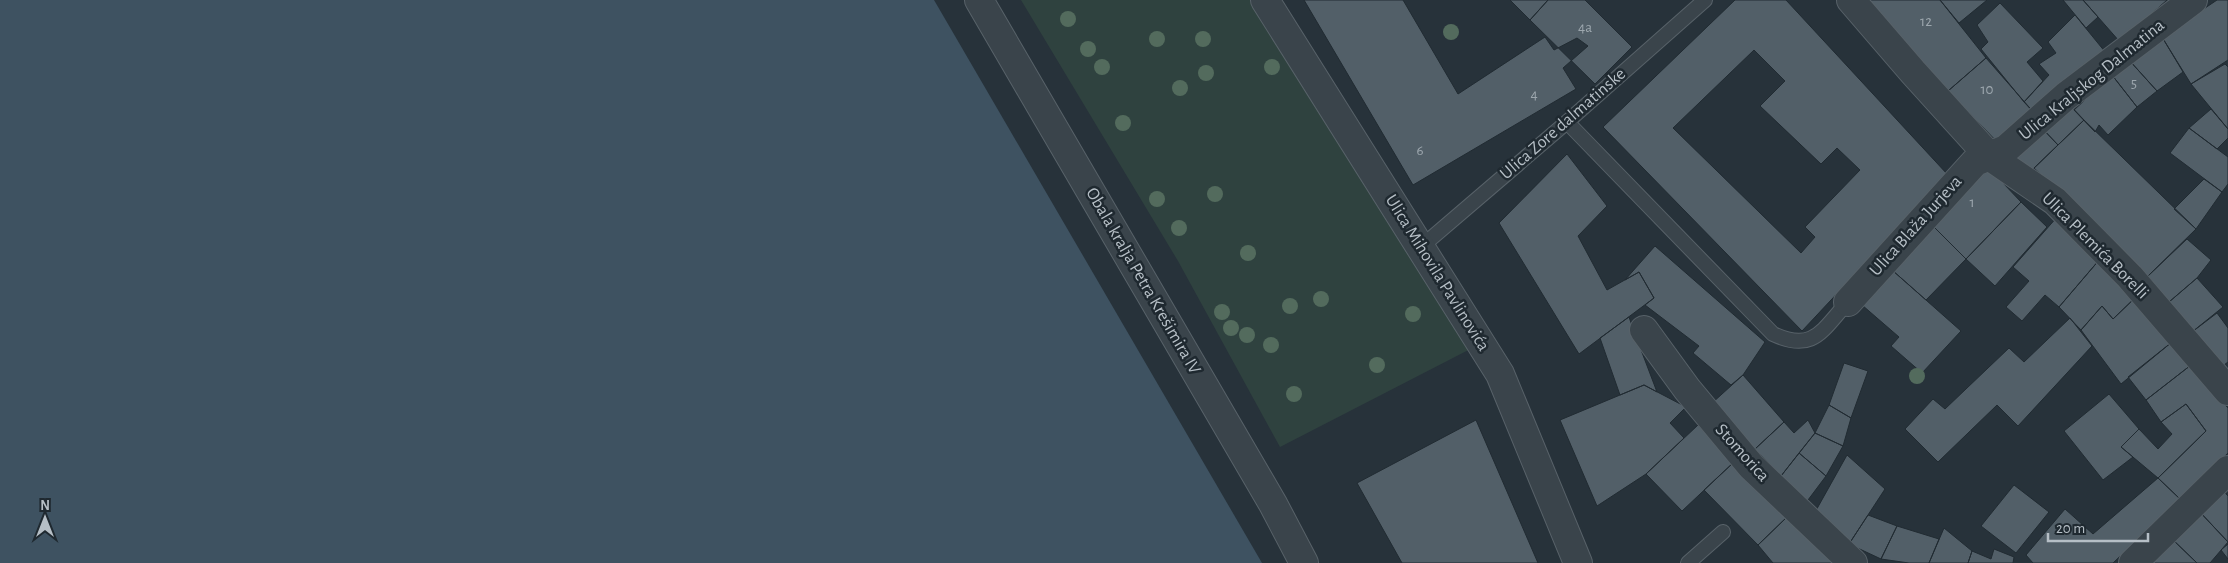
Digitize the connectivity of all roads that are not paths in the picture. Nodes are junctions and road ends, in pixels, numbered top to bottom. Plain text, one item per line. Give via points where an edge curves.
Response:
1 (979, 0) edge
2 (1265, 0) edge
3 (1705, 0) edge
4 (1851, 0) edge
5 (2193, 0) edge
6 (1567, 122) junction
7 (1988, 156) junction
8 (1420, 247) junction
9 (1848, 302) joint
10 (1644, 330) dead end
11 (2228, 391) edge
12 (2228, 470) edge
13 (1723, 532) dead end
14 (1304, 563) edge
15 (1578, 563) edge
16 (1688, 563) edge
17 (1852, 563) edge
18 (2132, 563) edge

1 - 14 street, Obala kralja Petra Krešimira IV
2 - 8 street, Ulica Mihovila Pavlinovića
3 - 6 lane, Ulica Zore dalmatinske
4 - 7 street, Ulica Plemića Borelli
5 - 7 street, Ulica Kraljskog Dalmatina via 2066,96 2006,149
6 - 8 lane, Ulica Zore dalmatinske
6 - 9 lane via 1773,334 1790,342 1805,342 1821,332
7 - 9 street, Ulica Blaža Jurjeva via 1975,162 1962,175
7 - 11 street, Ulica Plemića Borelli via 2055,201 2130,277
8 - 15 street, Ulica Mihovila Pavlinovića via 1500,374
10 - 17 street, Stomorica via 1687,389 1751,466
12 - 18 street
13 - 16 lane

